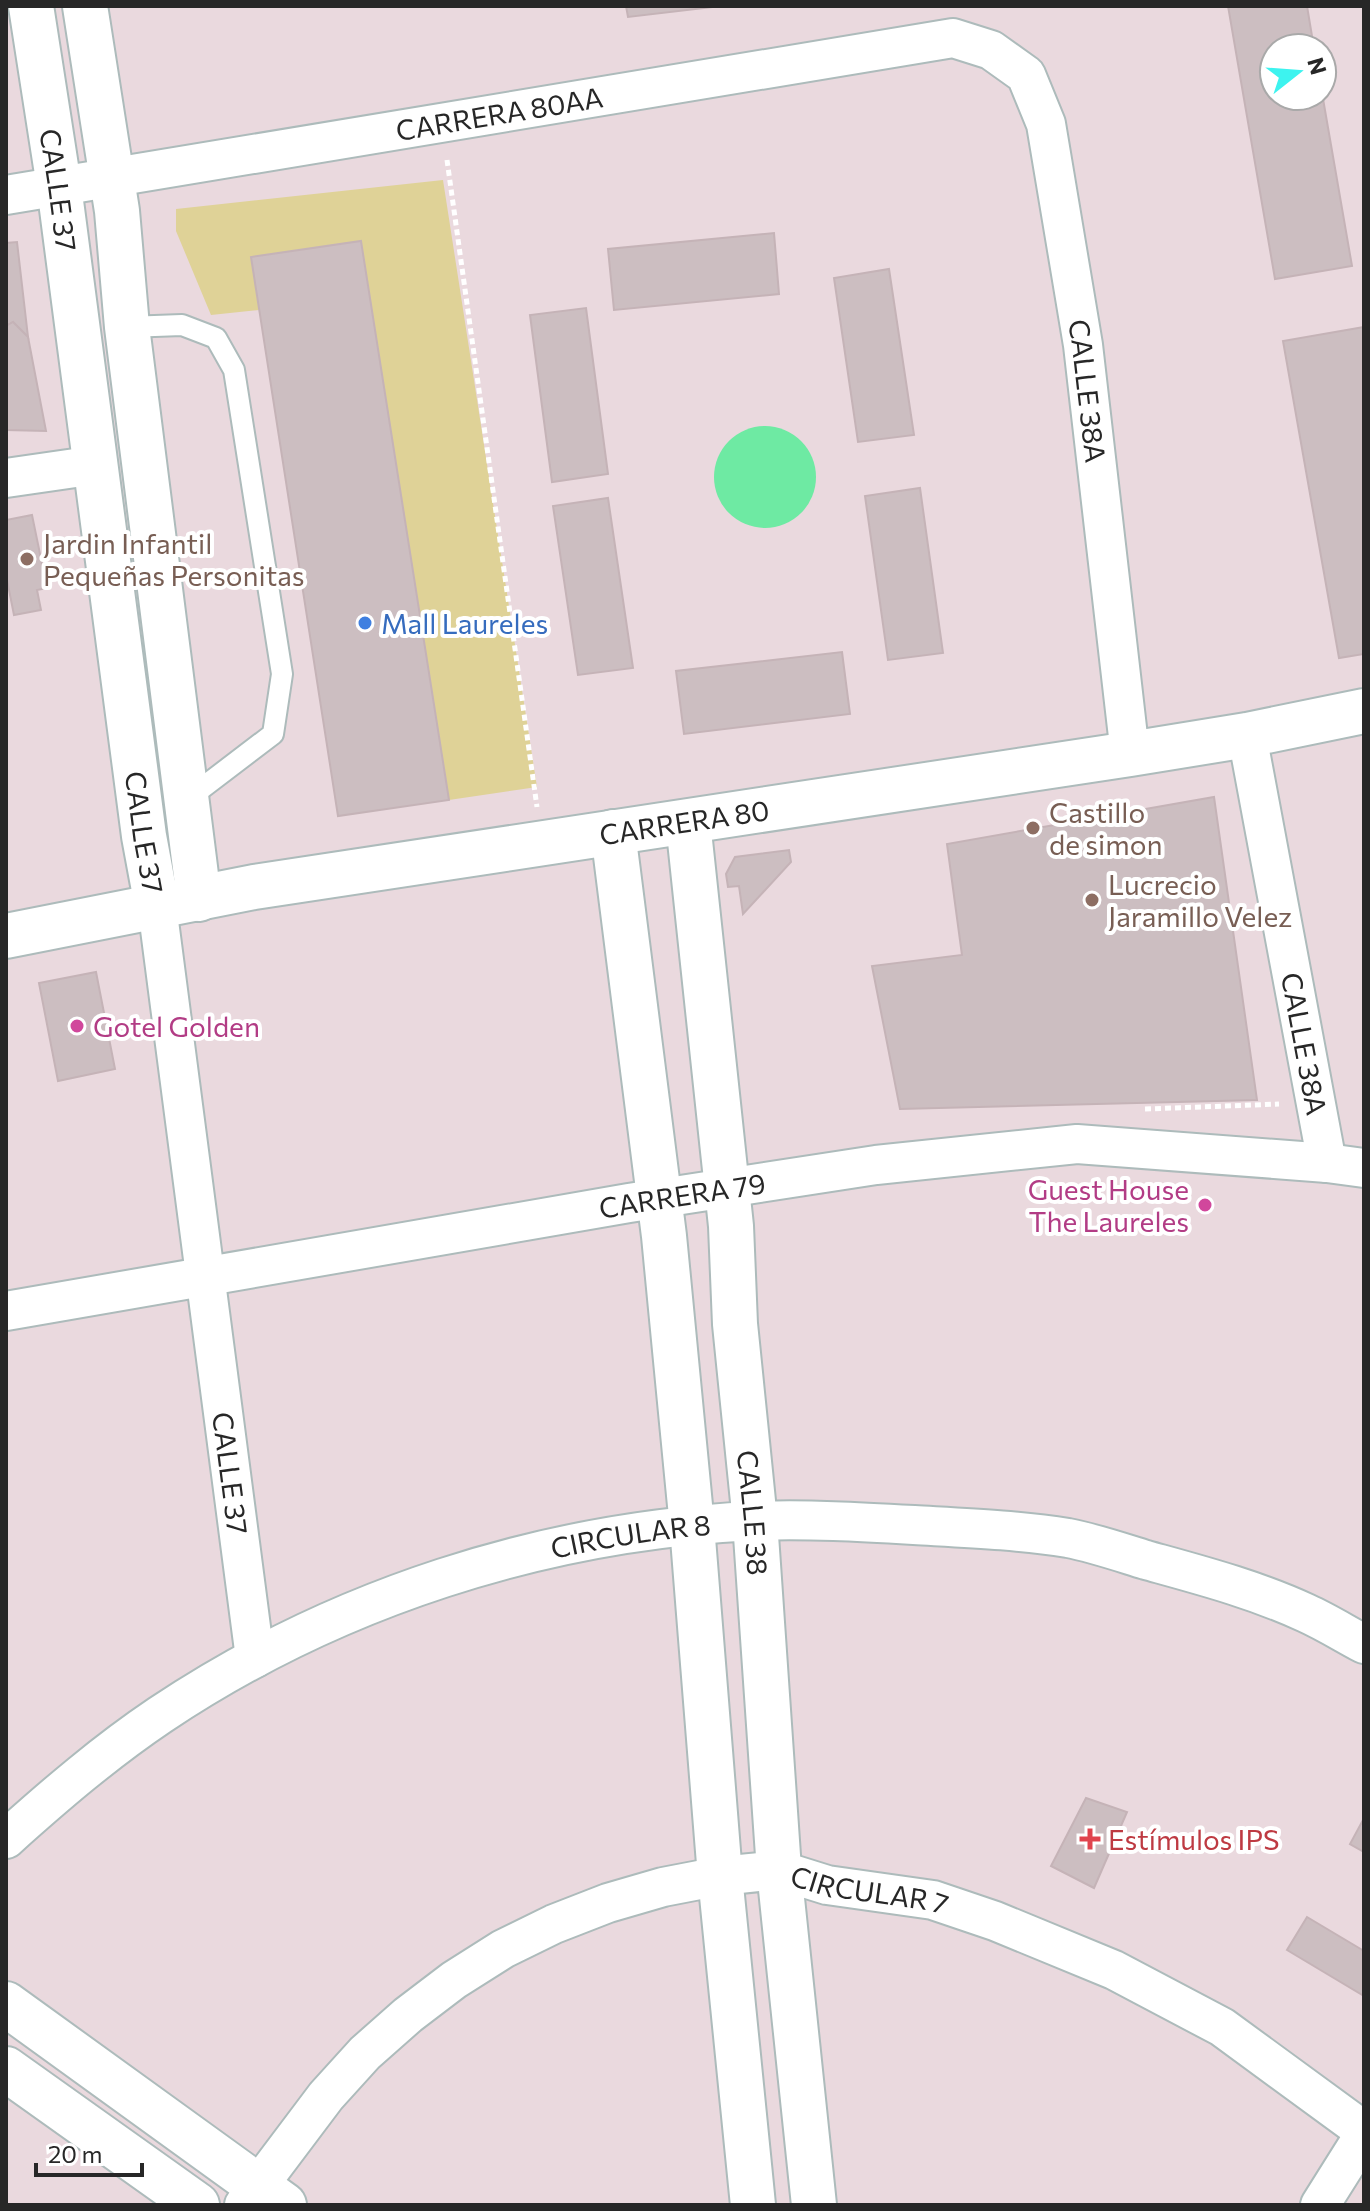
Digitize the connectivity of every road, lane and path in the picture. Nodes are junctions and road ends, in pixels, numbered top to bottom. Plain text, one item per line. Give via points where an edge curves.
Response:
1 (31, 6) edge
2 (85, 6) edge
3 (991, 50) joint
4 (442, 123) junction
5 (110, 178) junction
6 (59, 186) junction
7 (6, 195) edge
8 (127, 327) junction
9 (96, 465) junction
10 (6, 478) edge
11 (1364, 711) edge
12 (1247, 735) junction
13 (1130, 754) junction
14 (185, 801) junction
15 (688, 822) junction
16 (613, 832) junction
17 (542, 843) junction
18 (199, 899) junction
19 (157, 906) junction
20 (6, 936) edge
21 (1327, 1163) junction
22 (1364, 1168) edge
23 (727, 1189) junction
24 (659, 1199) junction
25 (204, 1276) junction
26 (6, 1311) edge
27 (755, 1521) junction
28 (692, 1526) junction
29 (1364, 1644) edge
30 (255, 1658) junction
31 (6, 1839) edge
32 (779, 1870) junction
33 (720, 1876) junction
34 (6, 2004) edge
35 (6, 2069) edge
36 (1364, 2133) edge
37 (262, 2199) edge
38 (197, 2205) edge
39 (753, 2205) edge
40 (814, 2205) edge
41 (1320, 2205) edge

1 - 6 street, CALLE 37
2 - 5 street, CALLE 37
3 - 4 street, CARRERA 80AA via 953,38
3 - 13 street, CALLE 38A via 1026,75 1046,124 1083,345
4 - 5 street, CARRERA 80AA
4 - 17 path
5 - 6 street, CARRERA 80AA
5 - 8 street, CALLE 37
6 - 7 street, CARRERA 80AA
6 - 9 street, CALLE 37
8 - 14 street, CALLE 37
8 - 14 lane via 182,325 216,338 234,370 282,674 273,734
9 - 10 street
9 - 19 street, CALLE 37
11 - 12 street, CARRERA 80
12 - 13 street, CARRERA 80
12 - 21 street, CALLE 38A
13 - 15 street, CARRERA 80
14 - 18 street, CALLE 37
15 - 16 street, CARRERA 80
15 - 23 street, CALLE 38
16 - 17 street, CARRERA 80
16 - 24 street
17 - 18 street, CARRERA 80
18 - 19 street, CARRERA 80
19 - 20 street, CARRERA 80
19 - 25 street, CALLE 37
21 - 22 street, CARRERA 79
21 - 23 street, CARRERA 79 via 1077,1144 876,1165
23 - 24 street, CARRERA 79
23 - 27 street, CALLE 38
24 - 25 street, CARRERA 79
24 - 28 street
25 - 26 street, CARRERA 79
25 - 30 street, CALLE 37
27 - 28 street, CIRCULAR 8
27 - 29 street, CIRCULAR 8 via 834,1520 1071,1539 1234,1584
27 - 32 street, CALLE 38
28 - 30 street, CIRCULAR 8 via 578,1543 467,1570 359,1609
28 - 33 street
30 - 31 street, CIRCULAR 8 via 161,1715 72,1780
32 - 33 street, CIRCULAR 7
32 - 36 street, CIRCULAR 7 via 827,1885 933,1900 1114,1970 1222,2027
32 - 40 street, CALLE 38
33 - 37 street, CIRCULAR 7 via 636,1895 554,1924 454,1980 365,2053 326,2096
33 - 39 street
34 - 37 street
35 - 38 street
36 - 41 street

